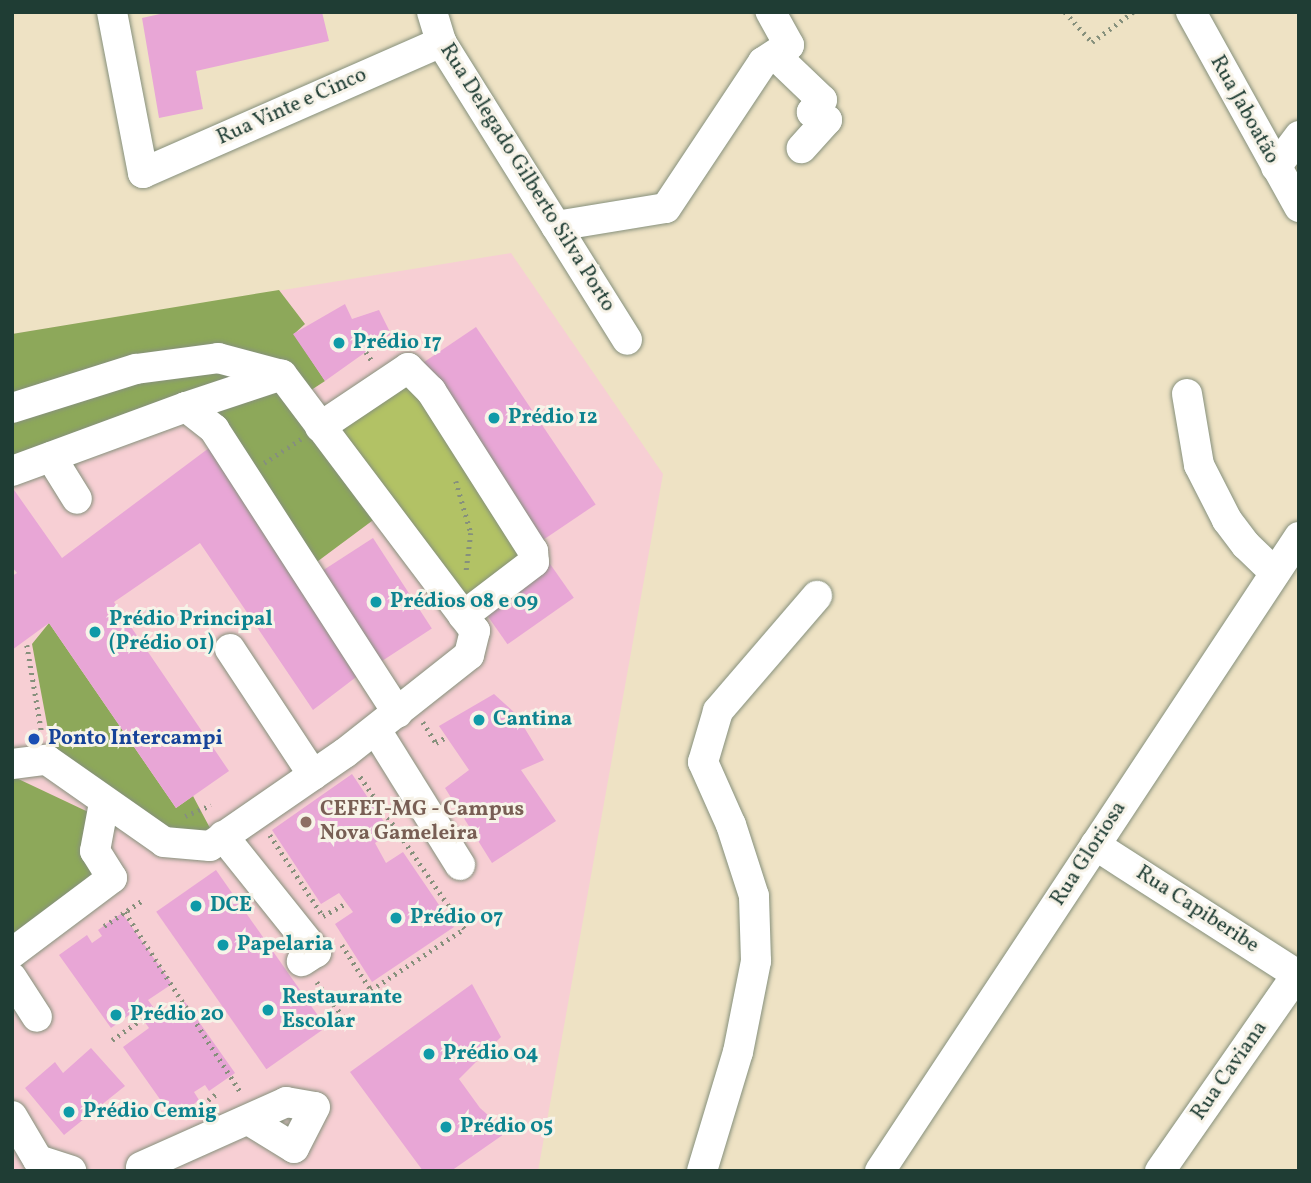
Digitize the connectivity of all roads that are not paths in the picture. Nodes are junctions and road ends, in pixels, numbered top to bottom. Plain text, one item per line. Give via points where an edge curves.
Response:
1 (112, 12) edge
2 (432, 12) edge
3 (771, 12) edge
4 (1191, 12) edge
5 (441, 42) junction
6 (777, 58) junction
7 (1299, 136) edge
8 (802, 148) dead end
9 (1276, 167) junction
10 (1299, 207) edge
11 (556, 226) junction
12 (627, 340) dead end
13 (282, 375) junction
14 (1188, 394) dead end
15 (186, 407) junction
16 (12, 408) edge
17 (320, 427) junction
18 (51, 457) junction
19 (12, 471) edge
20 (77, 499) dead end
21 (1299, 537) edge
22 (1275, 573) junction
23 (817, 596) dead end
24 (463, 616) junction
25 (230, 649) dead end
26 (399, 722) junction
27 (12, 764) edge
28 (313, 775) junction
29 (104, 803) junction
30 (223, 836) junction
31 (1095, 845) junction
32 (460, 865) dead end
33 (12, 953) edge
34 (302, 961) dead end
35 (1298, 974) edge
36 (12, 978) edge
37 (37, 1017) dead end
38 (247, 1108) road end
39 (12, 1116) edge
40 (139, 1169) edge
41 (71, 1171) edge
42 (702, 1171) edge
43 (880, 1171) edge
44 (1160, 1171) edge

1 - 5 street, Rua Vinte e Cinco via 143,173
2 - 5 street, Rua Delegado Gilberto Silva Porto
3 - 6 street via 789,45
4 - 9 street, Rua Jaboatão
5 - 11 street, Rua Delegado Gilberto Silva Porto
6 - 8 street via 822,100 812,112 827,120
6 - 11 street via 763,62 666,208
7 - 9 street
9 - 10 street, Rua Jaboatão
11 - 12 street, Rua Delegado Gilberto Silva Porto
13 - 15 street
13 - 16 street via 218,358 136,369
13 - 17 street
14 - 22 street via 1199,465 1227,520
15 - 18 street
15 - 26 street via 214,429
17 - 24 street
17 - 24 street via 408,368 431,391 533,551 534,562
18 - 19 street
18 - 20 street
21 - 22 street, Rua Gloriosa
22 - 31 street, Rua Gloriosa
23 - 42 street via 718,711 702,762 731,825 754,896 756,961 738,1052
24 - 26 street via 475,631 469,655
25 - 28 street
26 - 28 street
26 - 32 street
27 - 29 street via 47,760
28 - 30 street
29 - 30 street via 164,842 210,846
29 - 33 street via 95,851 112,878
30 - 34 street via 316,952
31 - 35 street, Rua Capiberibe
31 - 43 street, Rua Gloriosa
35 - 44 street, Rua Caviana
36 - 37 street
38 - 40 street
39 - 41 street via 38,1160

